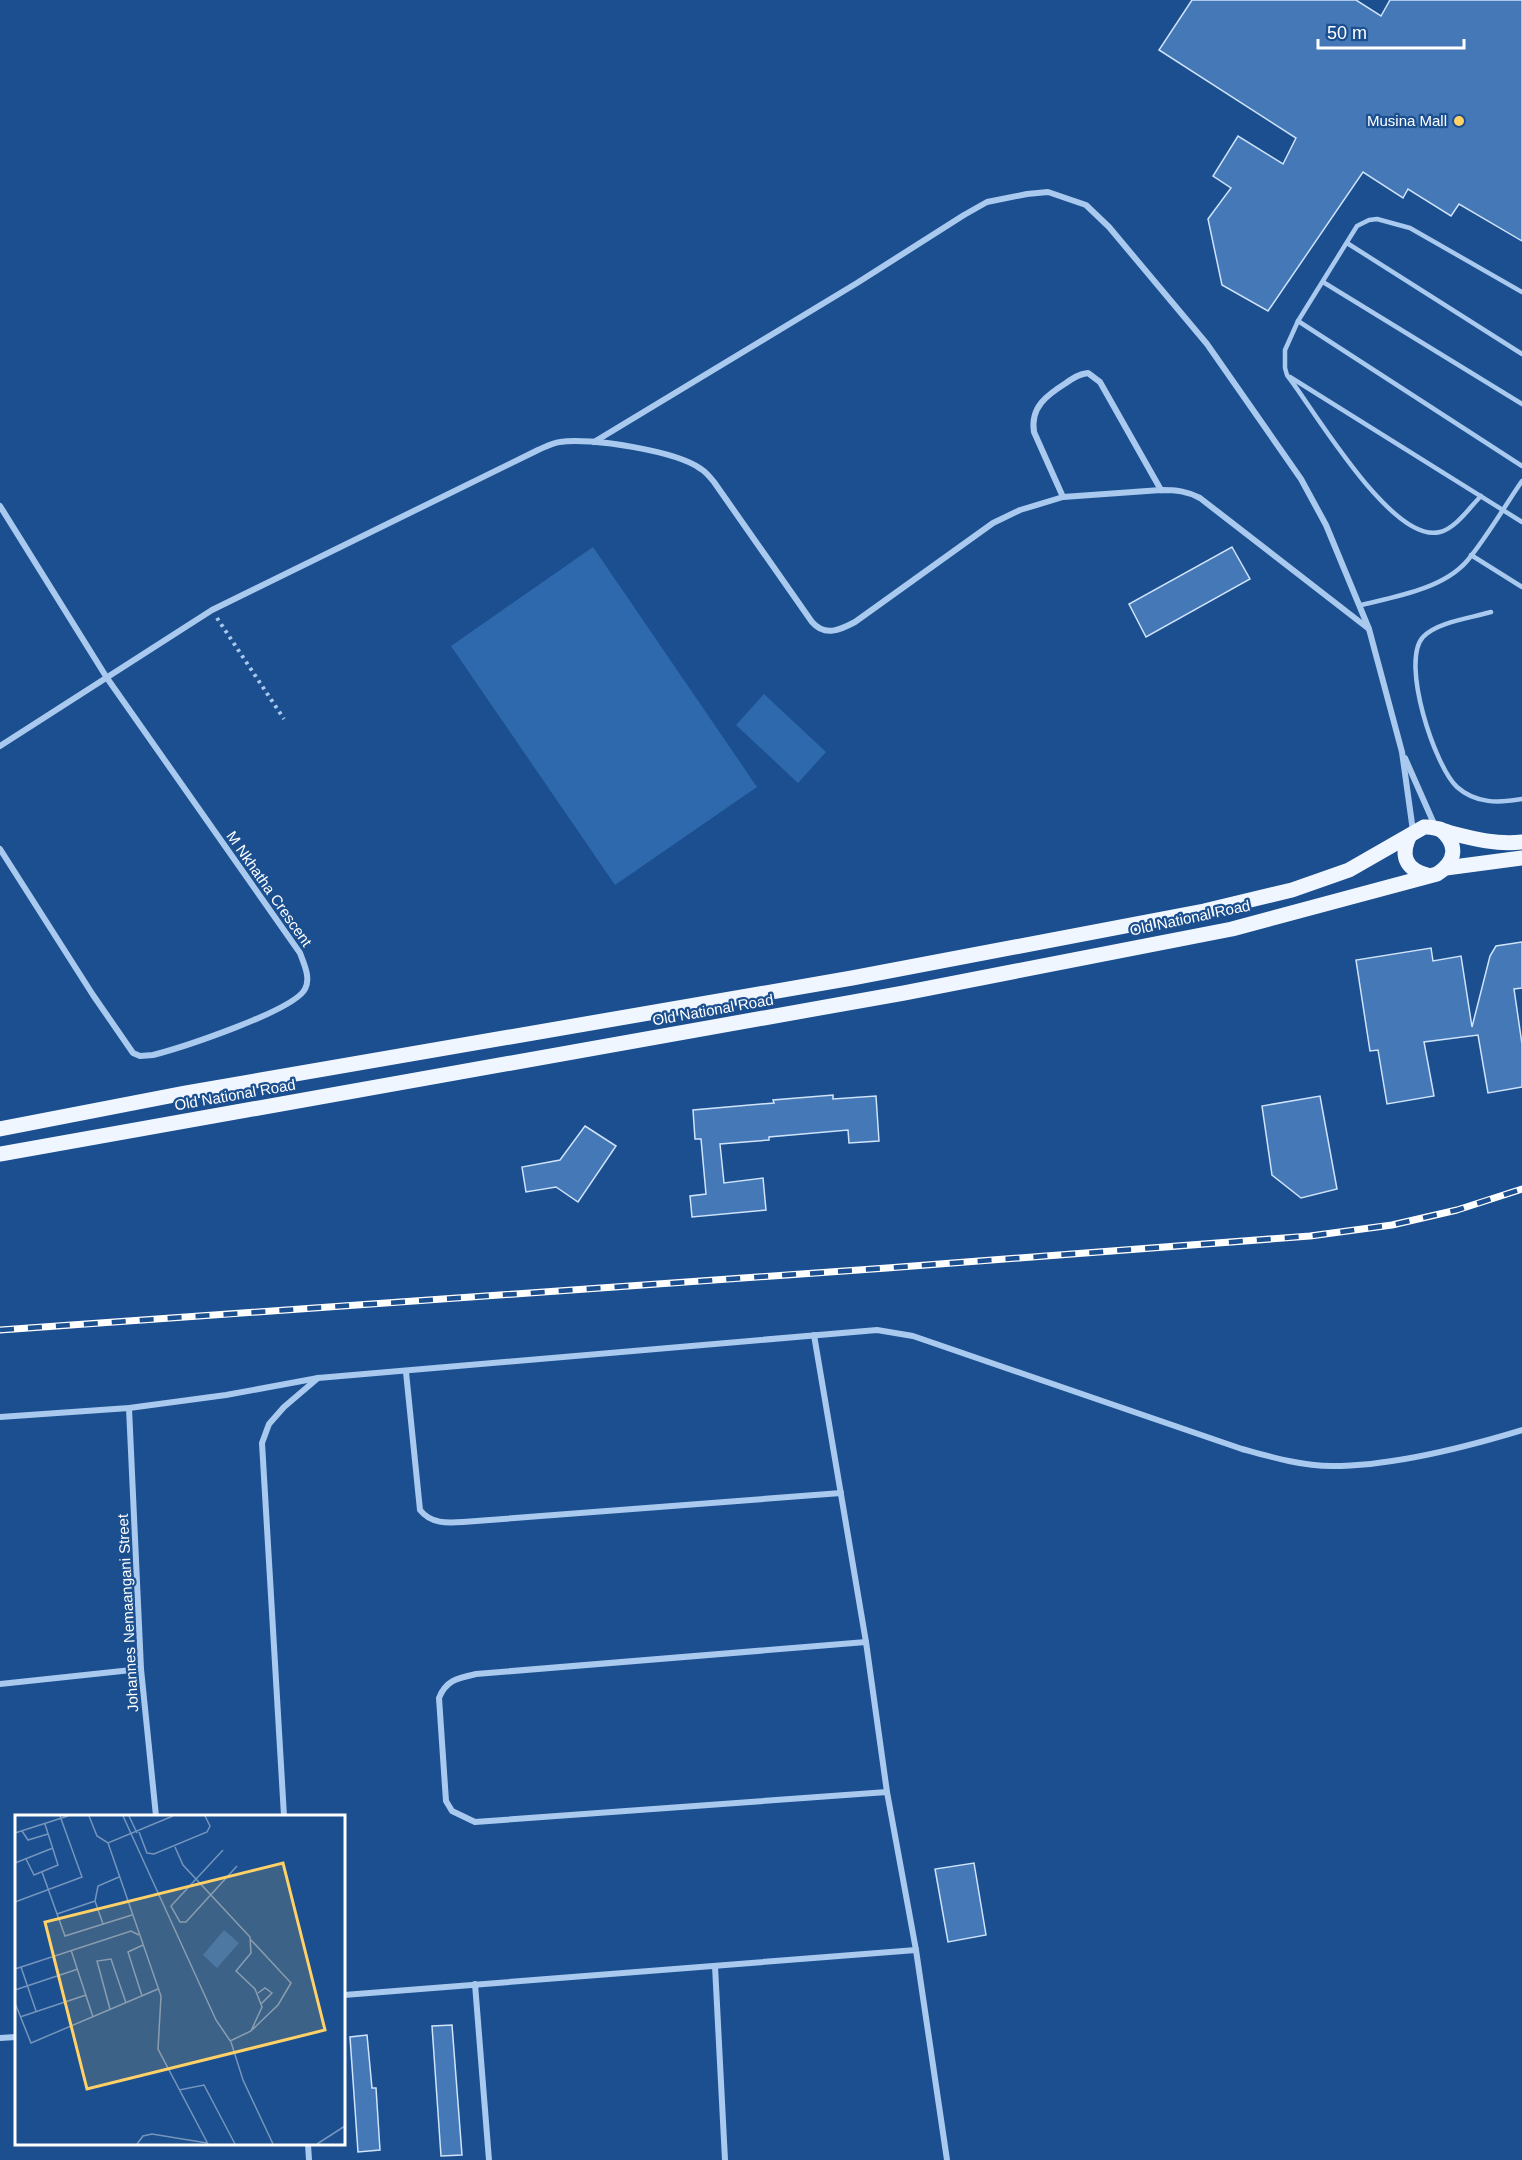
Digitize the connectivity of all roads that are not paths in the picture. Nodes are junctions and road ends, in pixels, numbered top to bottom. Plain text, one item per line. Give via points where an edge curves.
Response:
1 (1347, 243) junction
2 (1323, 282) junction
3 (1522, 292) edge
4 (1298, 321) junction
5 (1522, 354) edge
6 (1287, 375) junction
7 (1522, 404) edge
8 (593, 443) junction
9 (1522, 466) edge
10 (1522, 481) edge
11 (1161, 490) junction
12 (1481, 496) junction
13 (1063, 497) junction
14 (0, 506) edge
15 (1502, 509) junction
16 (1522, 522) edge
17 (1471, 555) junction
18 (1522, 587) edge
19 (1361, 606) junction
20 (1491, 612) dead end
21 (1369, 629) junction
22 (107, 678) junction
23 (0, 746) edge
24 (1402, 752) junction
25 (1522, 799) edge
26 (1438, 828) junction
27 (1412, 833) junction
28 (1522, 842) edge
29 (0, 849) edge
30 (1522, 858) edge
31 (1446, 868) junction
32 (1428, 875) junction
33 (0, 1129) edge
34 (0, 1154) edge
35 (814, 1335) junction
36 (406, 1372) junction
37 (318, 1378) junction
38 (129, 1408) junction
39 (0, 1417) edge
40 (1522, 1430) edge
41 (841, 1493) junction
42 (866, 1641) junction
43 (141, 1669) junction
44 (0, 1684) edge
45 (887, 1792) junction
46 (156, 1815) edge
47 (284, 1815) edge
48 (916, 1950) junction
49 (715, 1966) junction
50 (475, 1984) junction
51 (345, 1995) edge
52 (15, 2037) edge
53 (0, 2038) edge
54 (308, 2145) edge
55 (309, 2160) edge
56 (489, 2160) edge
57 (725, 2160) edge
58 (947, 2160) edge

1 - 2 lane
1 - 3 lane via 1358,226 1369,220 1400,225
1 - 5 lane
2 - 4 lane
2 - 7 lane
4 - 6 lane via 1286,350
4 - 9 lane
6 - 12 lane
6 - 12 lane via 1359,477 1405,521 1425,532 1440,532 1454,524
8 - 13 street via 668,454 701,468 812,622 817,628 832,632 855,622 993,524 1020,510
8 - 19 street via 987,202 1048,192 1086,205 1109,227 1206,344 1301,479
8 - 22 street via 557,442 369,531 212,610
10 - 15 lane
11 - 13 street
11 - 13 street via 1100,382 1088,373 1078,375 1046,396 1032,421
11 - 21 street via 1177,490 1200,498
12 - 15 lane
14 - 22 street, M Nkhatha Crescent
15 - 16 lane
15 - 17 lane
17 - 18 lane
17 - 19 lane via 1466,563 1423,589
19 - 21 street
20 - 25 lane via 1433,628 1424,636 1416,652 1416,682 1448,778 1483,801
21 - 24 street
22 - 23 street
22 - 29 street, M Nkhatha Crescent via 300,953 307,987 299,998 285,1006 233,1028 153,1055 133,1053
24 - 26 street
24 - 27 street
26 - 27 main road, Old National Road via 1424,827
26 - 28 main road, Old National Road via 1495,843
26 - 31 main road via 1452,842 1451,861
27 - 32 main road via 1405,844 1405,855 1417,872
27 - 33 main road, Old National Road via 1348,870 1292,890 1204,911 852,978 185,1093
30 - 31 main road, Old National Road
31 - 32 main road, Old National Road
32 - 34 main road, Old National Road via 1232,929 962,982
35 - 36 street
35 - 40 street via 877,1330 913,1336 1285,1461 1332,1466 1390,1461
35 - 41 street
36 - 37 street
36 - 41 street via 420,1510 430,1519 448,1523
37 - 38 street
37 - 47 street via 269,1424 262,1443
38 - 39 street
38 - 43 street, Johannes Nemaangani Street
41 - 42 street
42 - 45 street
42 - 45 street via 461,1677 443,1688 439,1698 446,1801 453,1811 475,1822
43 - 44 street
43 - 46 street, Johannes Nemaangani Street
45 - 48 street
48 - 49 street
48 - 58 street
49 - 50 street
49 - 57 street
50 - 51 street
50 - 56 street
52 - 53 street
54 - 55 street

